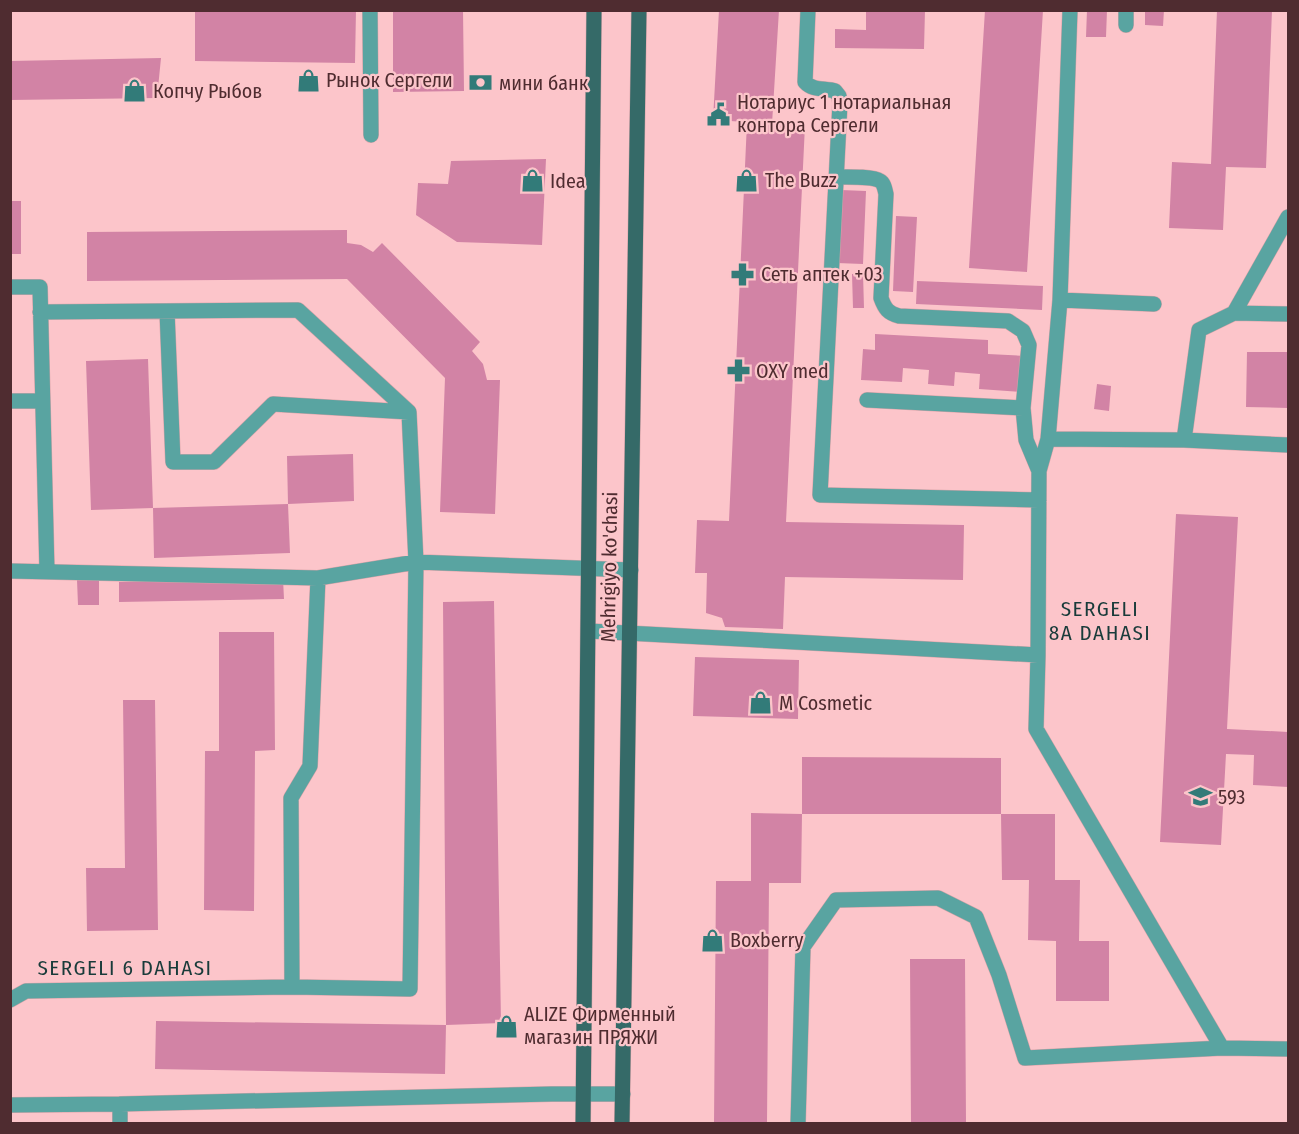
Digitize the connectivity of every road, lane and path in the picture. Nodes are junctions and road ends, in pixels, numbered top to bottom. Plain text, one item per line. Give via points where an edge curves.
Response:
1 (370, 10) edge
2 (594, 10) edge
3 (639, 10) edge
4 (808, 10) edge
5 (1070, 10) edge
6 (371, 135) dead end
7 (836, 177) junction
8 (1288, 217) edge
9 (10, 287) edge
10 (1060, 300) junction
11 (1154, 304) dead end
12 (166, 310) junction
13 (40, 312) junction
14 (1234, 313) junction
15 (1288, 314) edge
16 (867, 400) dead end
17 (10, 401) edge
18 (42, 401) junction
19 (1023, 408) junction
20 (409, 412) junction
21 (1048, 439) junction
22 (1184, 440) junction
23 (1288, 445) edge
24 (1040, 471) junction
25 (1039, 500) junction
26 (416, 562) junction
27 (589, 569) junction
28 (631, 570) junction
29 (10, 571) edge
30 (47, 572) junction
31 (318, 578) junction
32 (589, 631) junction
33 (629, 634) junction
34 (1038, 655) junction
35 (292, 987) junction
36 (10, 1000) edge
37 (1222, 1048) junction
38 (1288, 1049) edge
39 (584, 1094) junction
40 (623, 1094) junction
41 (120, 1104) junction
42 (10, 1105) edge
43 (120, 1124) edge
44 (584, 1124) edge
45 (622, 1124) edge
46 (798, 1124) edge

1 - 6 lane
2 - 27 main road, Mehrigiyo ko'chasi
3 - 28 main road, Mehrigiyo ko'chasi
4 - 7 lane via 805,82 835,91 839,96
5 - 10 lane
7 - 19 lane via 872,179 885,186 881,298 890,313 1008,321 1023,331 1029,345
7 - 25 lane via 819,495
8 - 14 lane
9 - 13 lane via 40,287
10 - 11 lane
10 - 21 lane
12 - 13 lane
12 - 20 lane via 298,310
12 - 20 lane via 173,462 214,462 273,404
13 - 18 lane
14 - 15 lane
14 - 22 lane via 1199,330
16 - 19 lane
17 - 18 lane
18 - 30 lane
19 - 24 lane via 1026,440
20 - 26 lane
21 - 22 lane
21 - 24 lane
22 - 23 lane
24 - 25 lane
25 - 34 lane
26 - 27 lane
26 - 31 lane
26 - 35 lane via 411,989
27 - 28 lane
27 - 32 main road, Mehrigiyo ko'chasi
28 - 33 main road, Mehrigiyo ko'chasi
29 - 30 lane
30 - 31 lane
31 - 35 lane via 310,766 291,798
32 - 33 lane
32 - 39 main road, Mehrigiyo ko'chasi
33 - 34 lane
33 - 40 main road, Mehrigiyo ko'chasi
34 - 37 lane via 1036,729
35 - 36 lane via 26,990
37 - 38 lane
37 - 46 lane via 1025,1058 976,916 938,898 836,900 803,947
39 - 40 lane
39 - 41 lane
39 - 44 main road, Mehrigiyo ko'chasi
40 - 45 main road, Mehrigiyo ko'chasi
41 - 42 lane
41 - 43 lane

